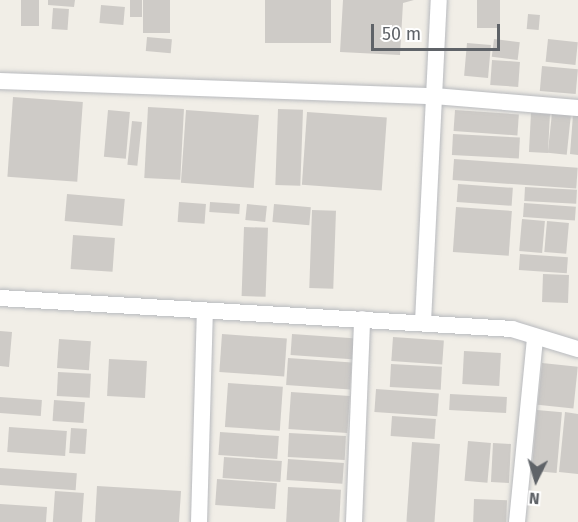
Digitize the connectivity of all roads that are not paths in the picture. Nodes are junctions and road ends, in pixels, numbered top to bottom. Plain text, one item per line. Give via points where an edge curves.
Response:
1 (440, 0) edge
2 (0, 81) edge
3 (434, 96) junction
4 (578, 108) edge
5 (0, 298) edge
6 (205, 312) junction
7 (362, 319) junction
8 (423, 322) junction
9 (535, 339) junction
10 (578, 349) edge
11 (199, 522) edge
12 (354, 522) edge
13 (518, 522) edge

1 - 3 street
2 - 3 street
3 - 4 street
3 - 8 street
5 - 6 street
6 - 7 street
6 - 11 street
7 - 8 street
7 - 12 street
8 - 9 street via 512,329
9 - 10 street
9 - 13 street

